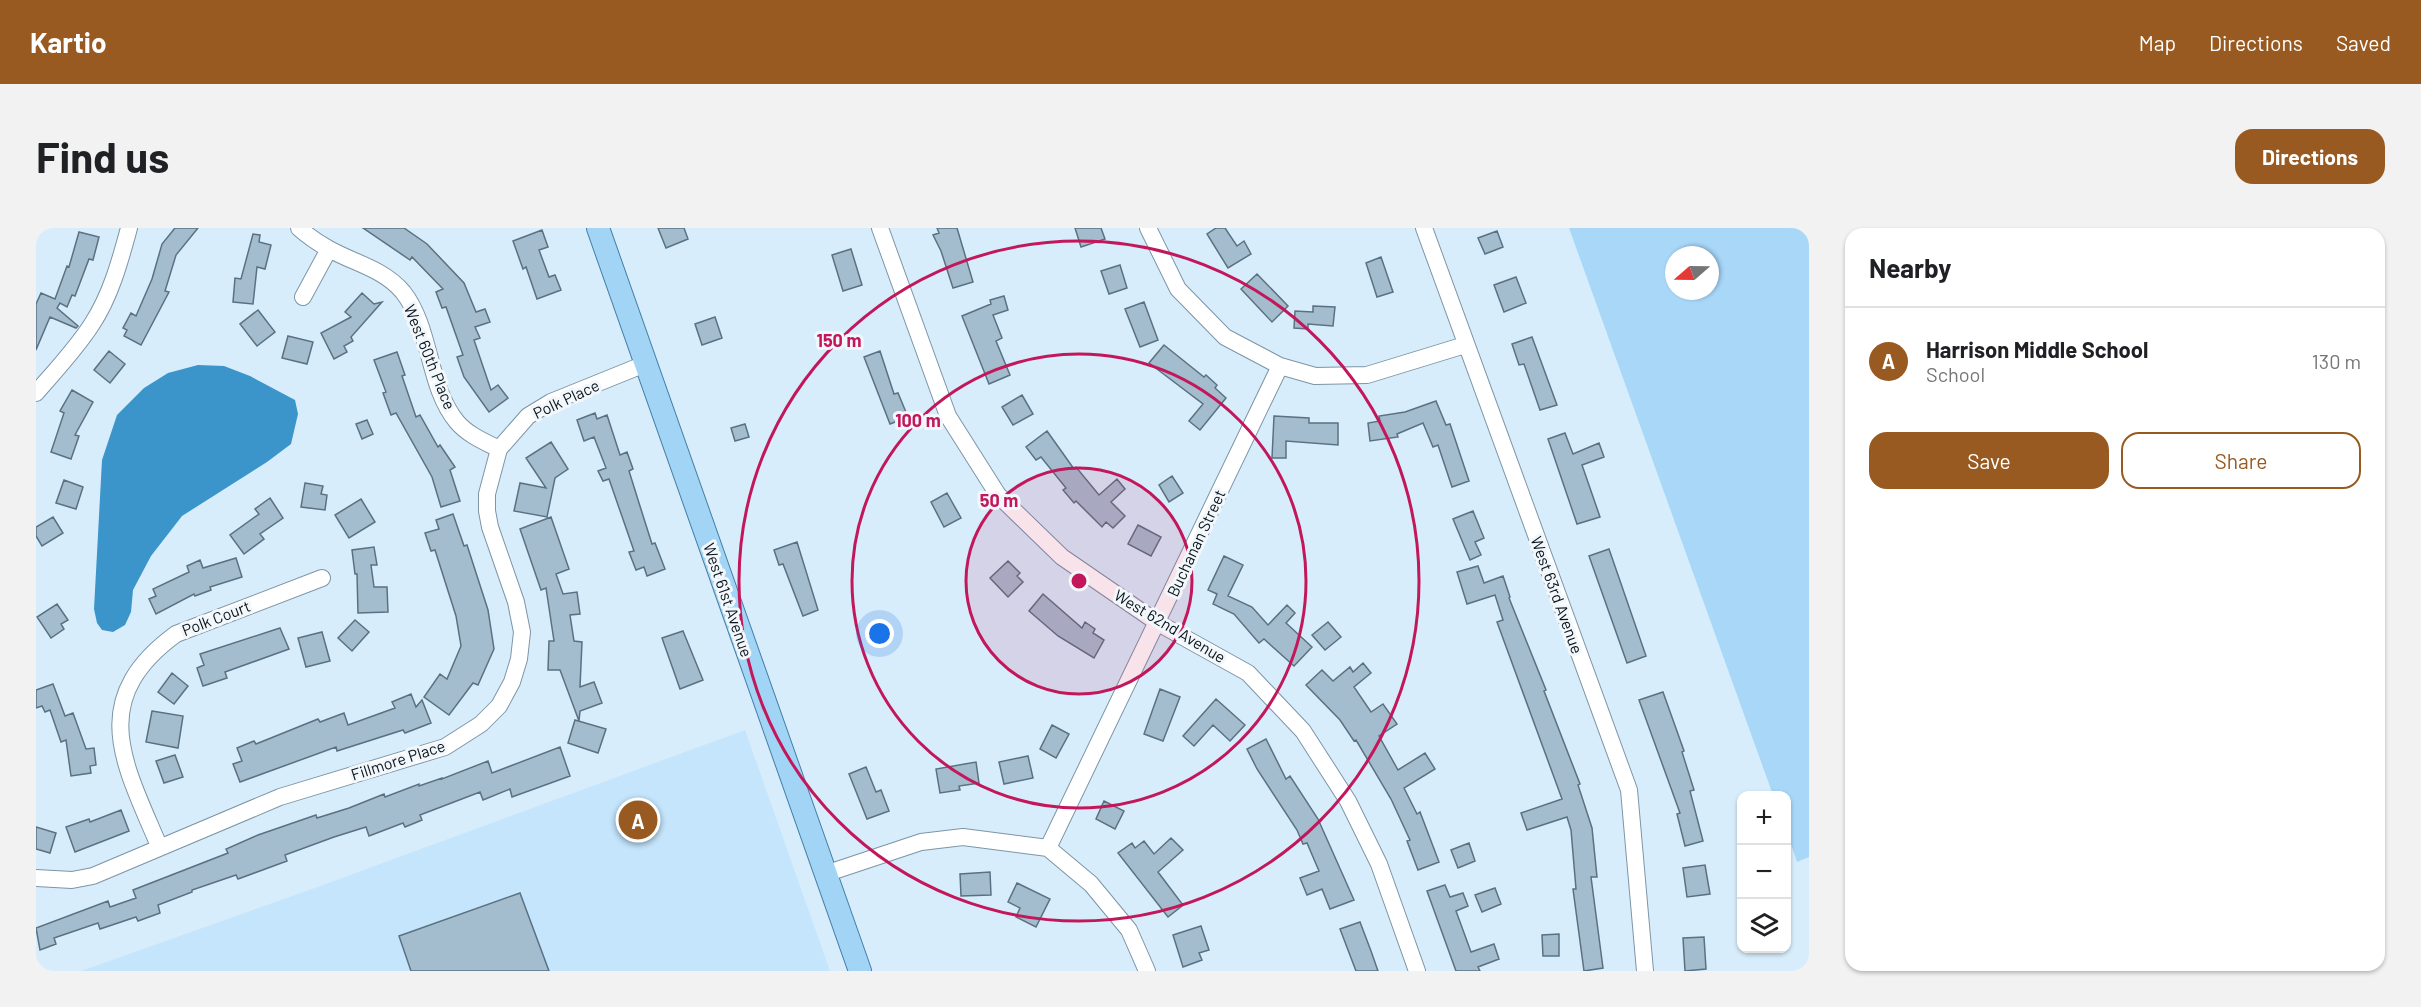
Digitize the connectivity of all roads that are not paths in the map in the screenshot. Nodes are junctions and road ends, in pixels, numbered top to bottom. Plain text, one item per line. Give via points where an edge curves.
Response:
1 (129, 228) edge
2 (299, 228) edge
3 (598, 228) edge
4 (880, 228) edge
5 (1148, 228) edge
6 (1424, 228) edge
7 (329, 249) junction
8 (303, 297) dead end
9 (1465, 345) junction
10 (645, 364) junction
11 (1280, 366) junction
12 (36, 393) edge
13 (499, 449) junction
14 (322, 578) dead end
15 (1158, 623) junction
16 (159, 846) junction
17 (1048, 848) junction
18 (825, 874) junction
19 (36, 878) edge
20 (860, 971) edge
21 (1147, 971) edge
22 (1417, 971) edge
23 (1645, 971) edge

1 - 12 street via 108,294 93,322
2 - 7 street, West 60th Place
3 - 10 main road, West 61st Avenue
4 - 15 street, West 62nd Avenue via 948,416 998,495 1062,557
5 - 11 street via 1178,289 1225,337
6 - 9 street, West 63rd Avenue
7 - 8 street
7 - 13 street, West 60th Place via 379,272 404,293 413,308 448,408 469,433
9 - 11 street via 1367,375 1315,376
9 - 23 street, West 63rd Avenue via 1629,790
10 - 13 street, Polk Place via 551,402 528,416
10 - 18 main road, West 61st Avenue
11 - 15 street, Buchanan Street
13 - 16 street, Fillmore Place via 487,494 487,512 522,632 515,674 499,706 481,724 445,747 280,797
14 - 16 street, Polk Court via 176,634 156,648 129,685 123,700 124,762
15 - 17 street, Buchanan Street
15 - 22 street, West 62nd Avenue via 1248,673 1303,731 1348,801 1379,864
16 - 19 street, Fillmore Place via 93,876 72,880
17 - 18 street via 963,837 921,843
17 - 21 street via 1091,884 1129,930
18 - 20 main road, West 61st Avenue

